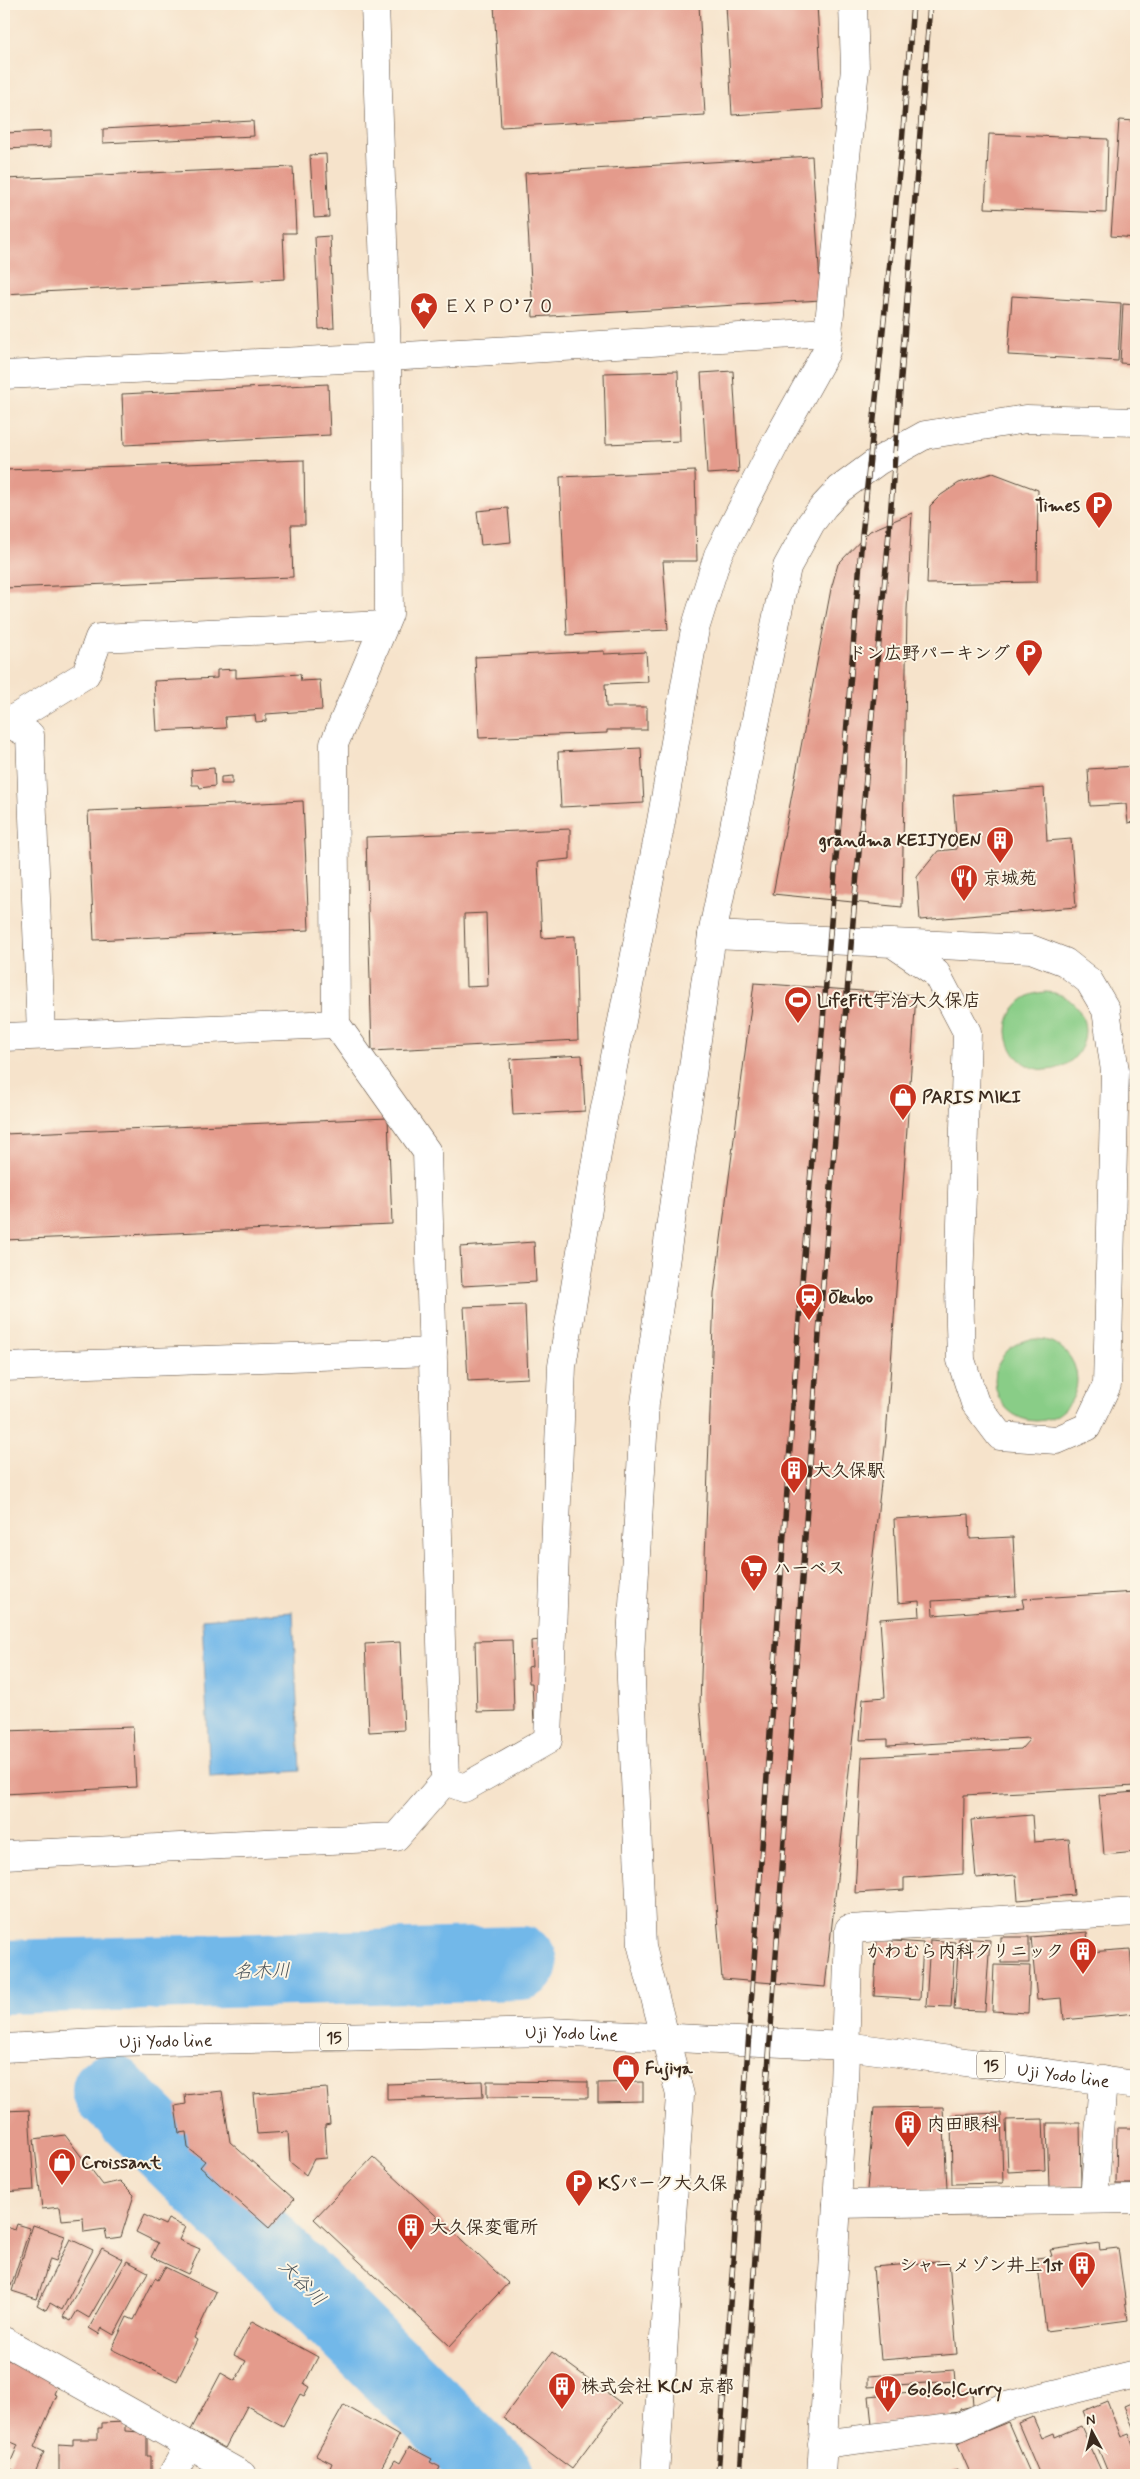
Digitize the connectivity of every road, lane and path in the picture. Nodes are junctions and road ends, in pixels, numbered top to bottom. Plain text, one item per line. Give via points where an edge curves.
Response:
1 (375, 4) edge
2 (853, 4) edge
3 (828, 332) junction
4 (387, 357) junction
5 (4, 376) edge
6 (1136, 422) edge
7 (384, 625) junction
8 (5, 722) edge
9 (712, 935) junction
10 (892, 943) junction
11 (336, 1024) junction
12 (41, 1035) junction
13 (4, 1037) edge
14 (433, 1352) junction
15 (4, 1367) edge
16 (445, 1781) junction
17 (4, 1856) edge
18 (1136, 1912) edge
19 (665, 2037) junction
20 (846, 2046) junction
21 (4, 2048) edge
22 (1103, 2080) junction
23 (1136, 2085) edge
24 (1136, 2198) edge
25 (1094, 2199) junction
26 (837, 2204) junction
27 (4, 2341) edge
28 (1136, 2374) edge
29 (822, 2444) junction
30 (189, 2445) junction
31 (172, 2475) edge
32 (242, 2475) edge
33 (655, 2475) edge
34 (820, 2475) edge

1 - 4 street
2 - 3 street via 855,69
3 - 4 street
3 - 16 street via 826,352 718,555 695,629 603,1118 562,1366 548,1740 464,1788
4 - 5 street
4 - 7 street via 389,614
6 - 9 street via 1026,419 925,434 878,461 840,489 824,506 786,568
7 - 8 street via 99,638 86,674
7 - 11 street via 334,744
8 - 12 street via 30,735
9 - 10 street
9 - 19 street via 645,1403 630,1655 642,1947
10 - 10 street via 1031,949 1065,962 1089,981 1106,1010 1115,1071 1107,1385 1086,1427 1057,1440 1000,1436 975,1403 961,1360 959,1288 967,1032 936,973
11 - 12 street
11 - 14 street via 427,1152
12 - 13 street
14 - 15 street
14 - 16 street
16 - 17 street via 396,1837
18 - 20 street via 849,1928
19 - 20 street, Uji Yodo line / 15
19 - 21 street, Uji Yodo line / 15 via 550,2032 116,2042
19 - 33 street via 680,2095
20 - 22 street, Uji Yodo line / 15
20 - 26 street
22 - 23 street, Uji Yodo line / 15
22 - 25 street
24 - 25 street
25 - 26 street
26 - 29 street
27 - 30 street
28 - 29 street via 1006,2406 959,2427
29 - 34 street
30 - 31 street
30 - 32 street

